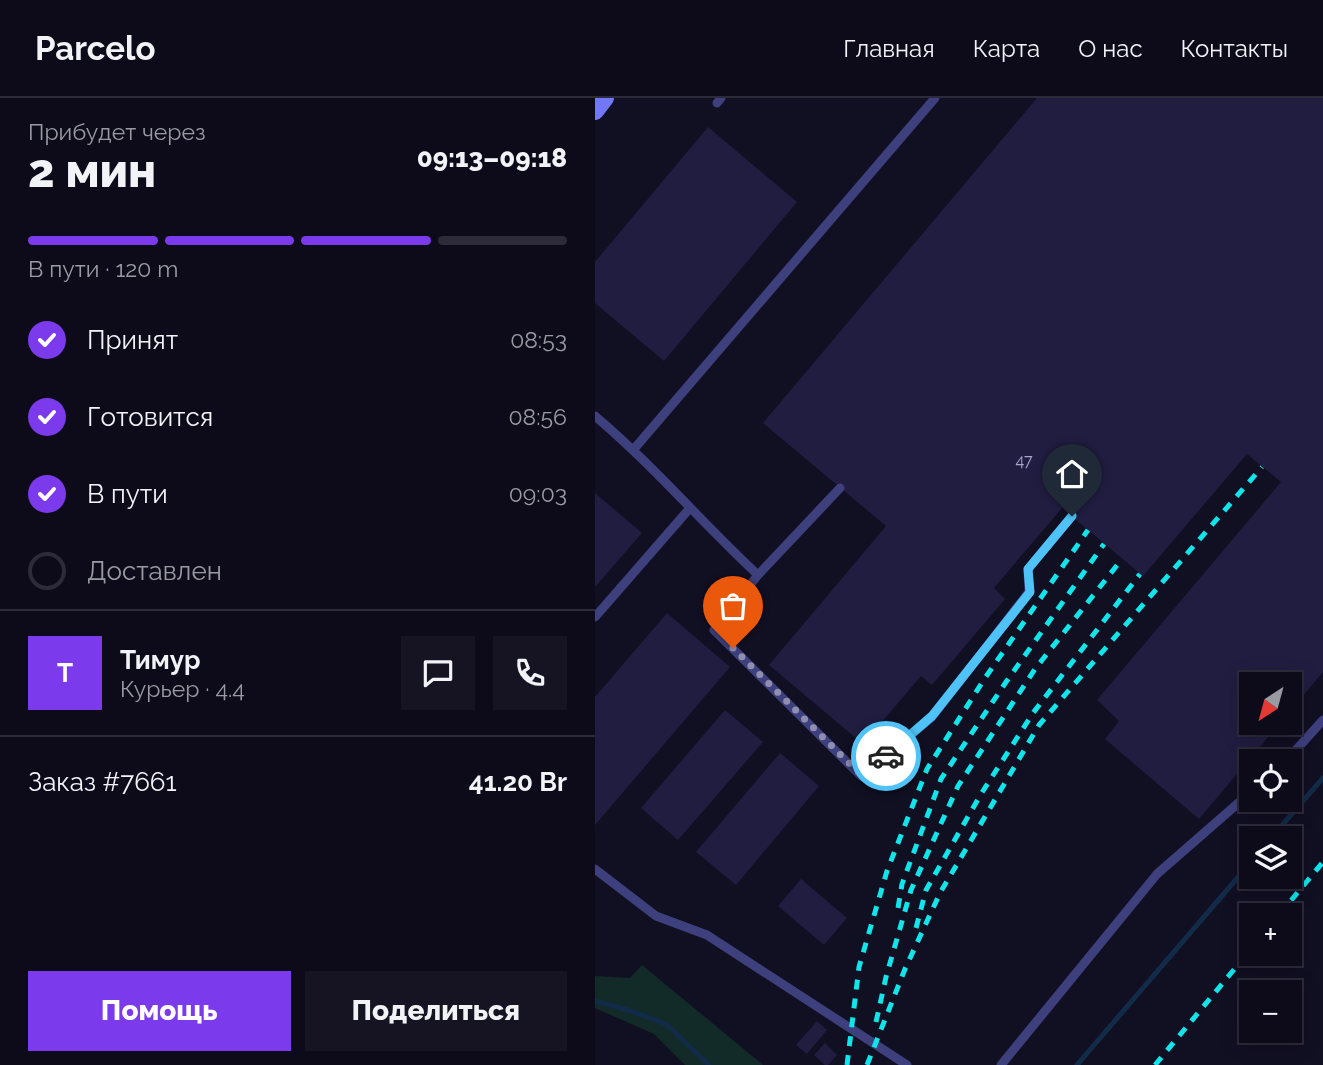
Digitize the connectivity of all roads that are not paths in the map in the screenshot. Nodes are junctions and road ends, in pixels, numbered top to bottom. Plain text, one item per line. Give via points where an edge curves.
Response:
1 (605, 98) edge
2 (935, 98) edge
3 (595, 111) edge
4 (595, 416) edge
5 (634, 449) junction
6 (839, 488) dead end
7 (690, 508) junction
8 (1072, 516) dead end
9 (758, 575) junction
10 (595, 617) edge
11 (1323, 720) edge
12 (1297, 749) edge
13 (1239, 802) edge
14 (595, 869) edge
15 (907, 1065) edge
16 (1001, 1065) edge

1 - 3 street
2 - 5 lane
4 - 5 lane
5 - 7 lane
6 - 9 lane
7 - 9 lane
7 - 10 lane
8 - 9 lane via 1028,569 1030,592 932,716 862,776 714,629
11 - 12 lane
13 - 16 lane via 1157,874
14 - 15 lane via 656,916 706,935

